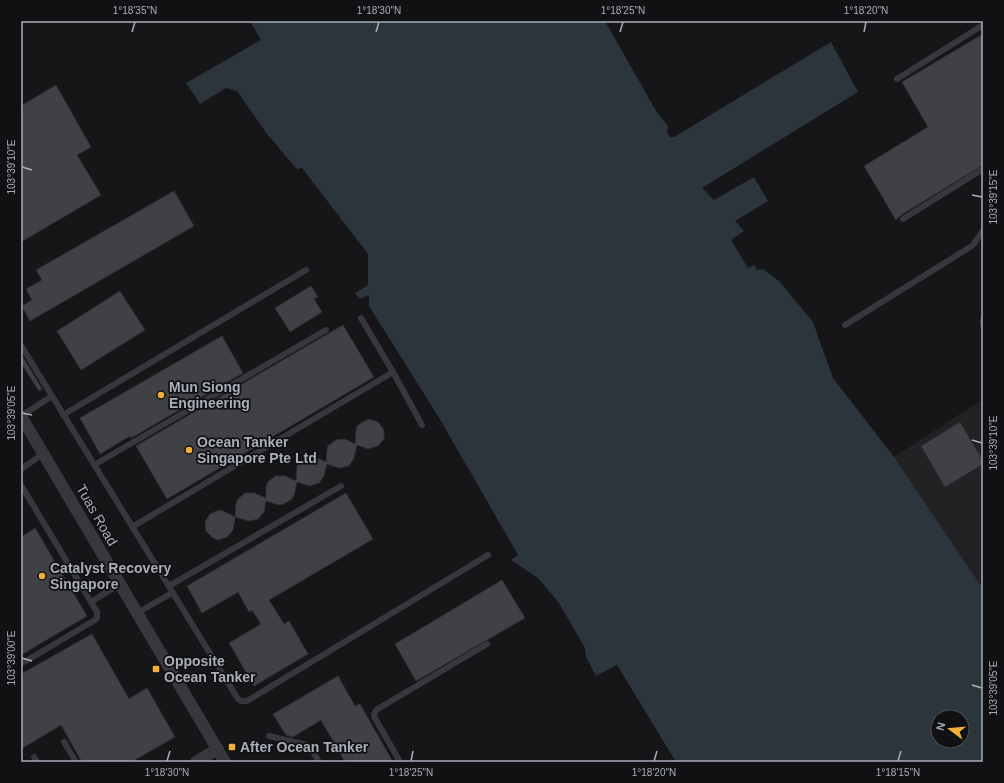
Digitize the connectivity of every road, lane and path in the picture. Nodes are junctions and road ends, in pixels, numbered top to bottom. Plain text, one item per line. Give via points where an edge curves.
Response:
1 (983, 25) edge
2 (897, 79) dead end
3 (983, 169) edge
4 (903, 219) dead end
5 (983, 231) edge
6 (306, 270) dead end
7 (361, 318) dead end
8 (983, 320) edge
9 (845, 325) dead end
10 (983, 325) edge
11 (326, 330) dead end
12 (22, 347) edge
13 (393, 372) junction
14 (52, 396) junction
15 (63, 415) junction
16 (21, 416) edge
17 (422, 425) dead end
18 (43, 454) junction
19 (94, 465) junction
20 (21, 469) edge
21 (21, 485) edge
22 (341, 486) dead end
23 (132, 527) junction
24 (488, 555) dead end
25 (120, 584) junction
26 (169, 586) junction
27 (172, 592) junction
28 (91, 602) junction
29 (136, 613) junction
30 (487, 644) dead end
31 (21, 664) edge
32 (269, 736) dead end
33 (64, 742) dead end
34 (221, 755) edge
35 (76, 762) edge
36 (196, 762) edge
37 (232, 762) edge
38 (319, 762) edge
39 (400, 762) edge

1 - 2 lane
3 - 4 lane
5 - 9 lane via 967,250
6 - 15 lane
7 - 13 lane
8 - 10 lane
11 - 19 lane
12 - 14 lane
13 - 17 lane
13 - 23 lane
14 - 15 lane
14 - 16 lane
15 - 19 lane
16 - 18 street, Tuas Road
18 - 20 lane
18 - 25 street, Tuas Road
19 - 23 lane
21 - 28 lane
22 - 26 lane
23 - 26 lane
24 - 27 lane via 244,702 238,699
25 - 28 lane
25 - 29 street, Tuas Road
26 - 27 lane
27 - 29 lane
28 - 31 lane via 97,612 95,620
29 - 34 street, Tuas Road
30 - 39 lane via 376,710 375,718
32 - 38 lane via 307,745
33 - 35 lane
34 - 36 street
34 - 37 street, Tuas Road

